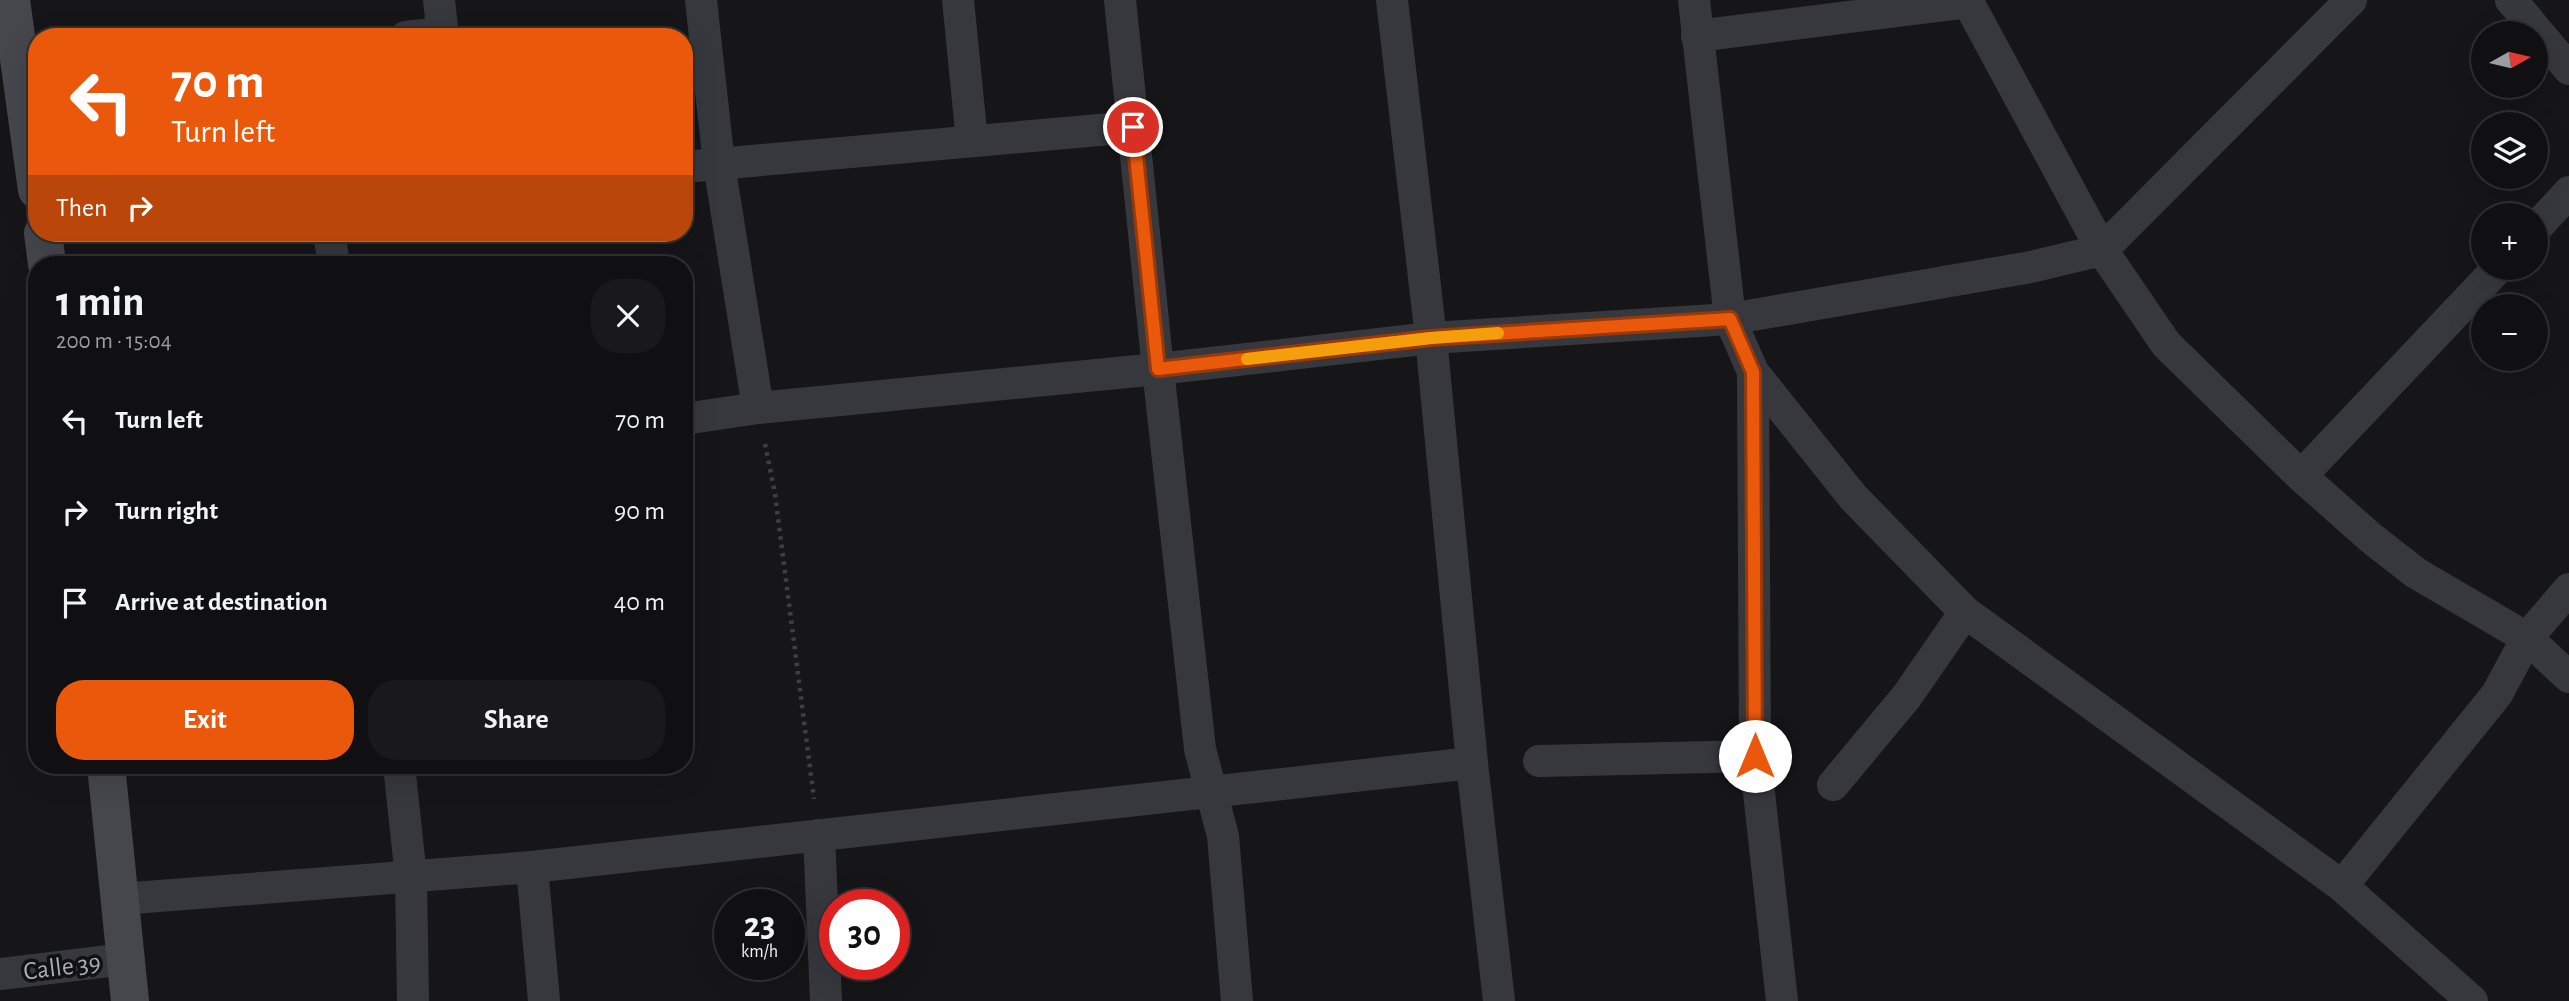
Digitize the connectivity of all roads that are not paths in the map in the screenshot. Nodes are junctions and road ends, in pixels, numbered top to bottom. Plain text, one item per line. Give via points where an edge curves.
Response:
1 (11, 0) edge
2 (439, 0) edge
3 (701, 0) edge
4 (958, 0) edge
5 (1120, 0) edge
6 (1392, 0) edge
7 (1694, 0) edge
8 (2351, 0) edge
9 (2511, 0) edge
10 (1967, 1) edge
11 (441, 28) edge
12 (1697, 36) junction
13 (28, 69) edge
14 (2569, 69) edge
15 (1133, 127) junction
16 (972, 141) junction
17 (719, 164) junction
18 (693, 166) edge
19 (2569, 192) edge
20 (2548, 215) edge
21 (2102, 250) junction
22 (2487, 280) edge
23 (1730, 319) junction
24 (1431, 338) junction
25 (1158, 369) junction
26 (1753, 372) junction
27 (758, 408) junction
28 (693, 418) edge
29 (2301, 476) junction
30 (2569, 589) edge
31 (1965, 612) junction
32 (2527, 638) junction
33 (2569, 677) edge
34 (1755, 756) junction
35 (1539, 761) dead end
36 (1472, 763) junction
37 (107, 774) edge
38 (400, 774) edge
39 (1833, 785) dead end
40 (1211, 793) junction
41 (819, 835) junction
42 (531, 867) junction
43 (411, 877) junction
44 (2342, 886) junction
45 (120, 899) junction
46 (125, 959) junction
47 (0, 974) edge
48 (130, 1001) edge
49 (413, 1001) edge
50 (544, 1001) edge
51 (826, 1001) edge
52 (1237, 1001) edge
53 (1499, 1001) edge
54 (1782, 1001) edge
55 (2472, 1001) edge

1 - 13 street
2 - 11 street
3 - 17 street
4 - 16 street
5 - 15 street
6 - 24 street
7 - 12 street
8 - 21 street
9 - 14 street
10 - 12 street
10 - 21 street
12 - 23 street
15 - 16 street
15 - 25 street
16 - 17 street
17 - 18 street
17 - 27 street
19 - 20 street
21 - 23 street via 2031,267
21 - 29 street via 2166,344
22 - 29 street
23 - 24 street
23 - 26 street
24 - 25 street
24 - 36 street
25 - 27 street
25 - 40 street via 1200,749
26 - 31 street via 1853,497
26 - 34 street
27 - 28 street
29 - 32 street via 2416,573
30 - 32 street
31 - 39 street via 1907,696
31 - 44 street
32 - 33 street
32 - 44 street via 2497,694
34 - 35 street
34 - 54 street
36 - 40 street
36 - 53 street
37 - 45 street
38 - 43 street
40 - 41 street
40 - 52 street via 1223,836
41 - 42 street
41 - 51 street
42 - 43 street
42 - 50 street
43 - 45 street
43 - 49 street
44 - 55 street
45 - 46 street
46 - 47 street, Calle 39
46 - 48 street

